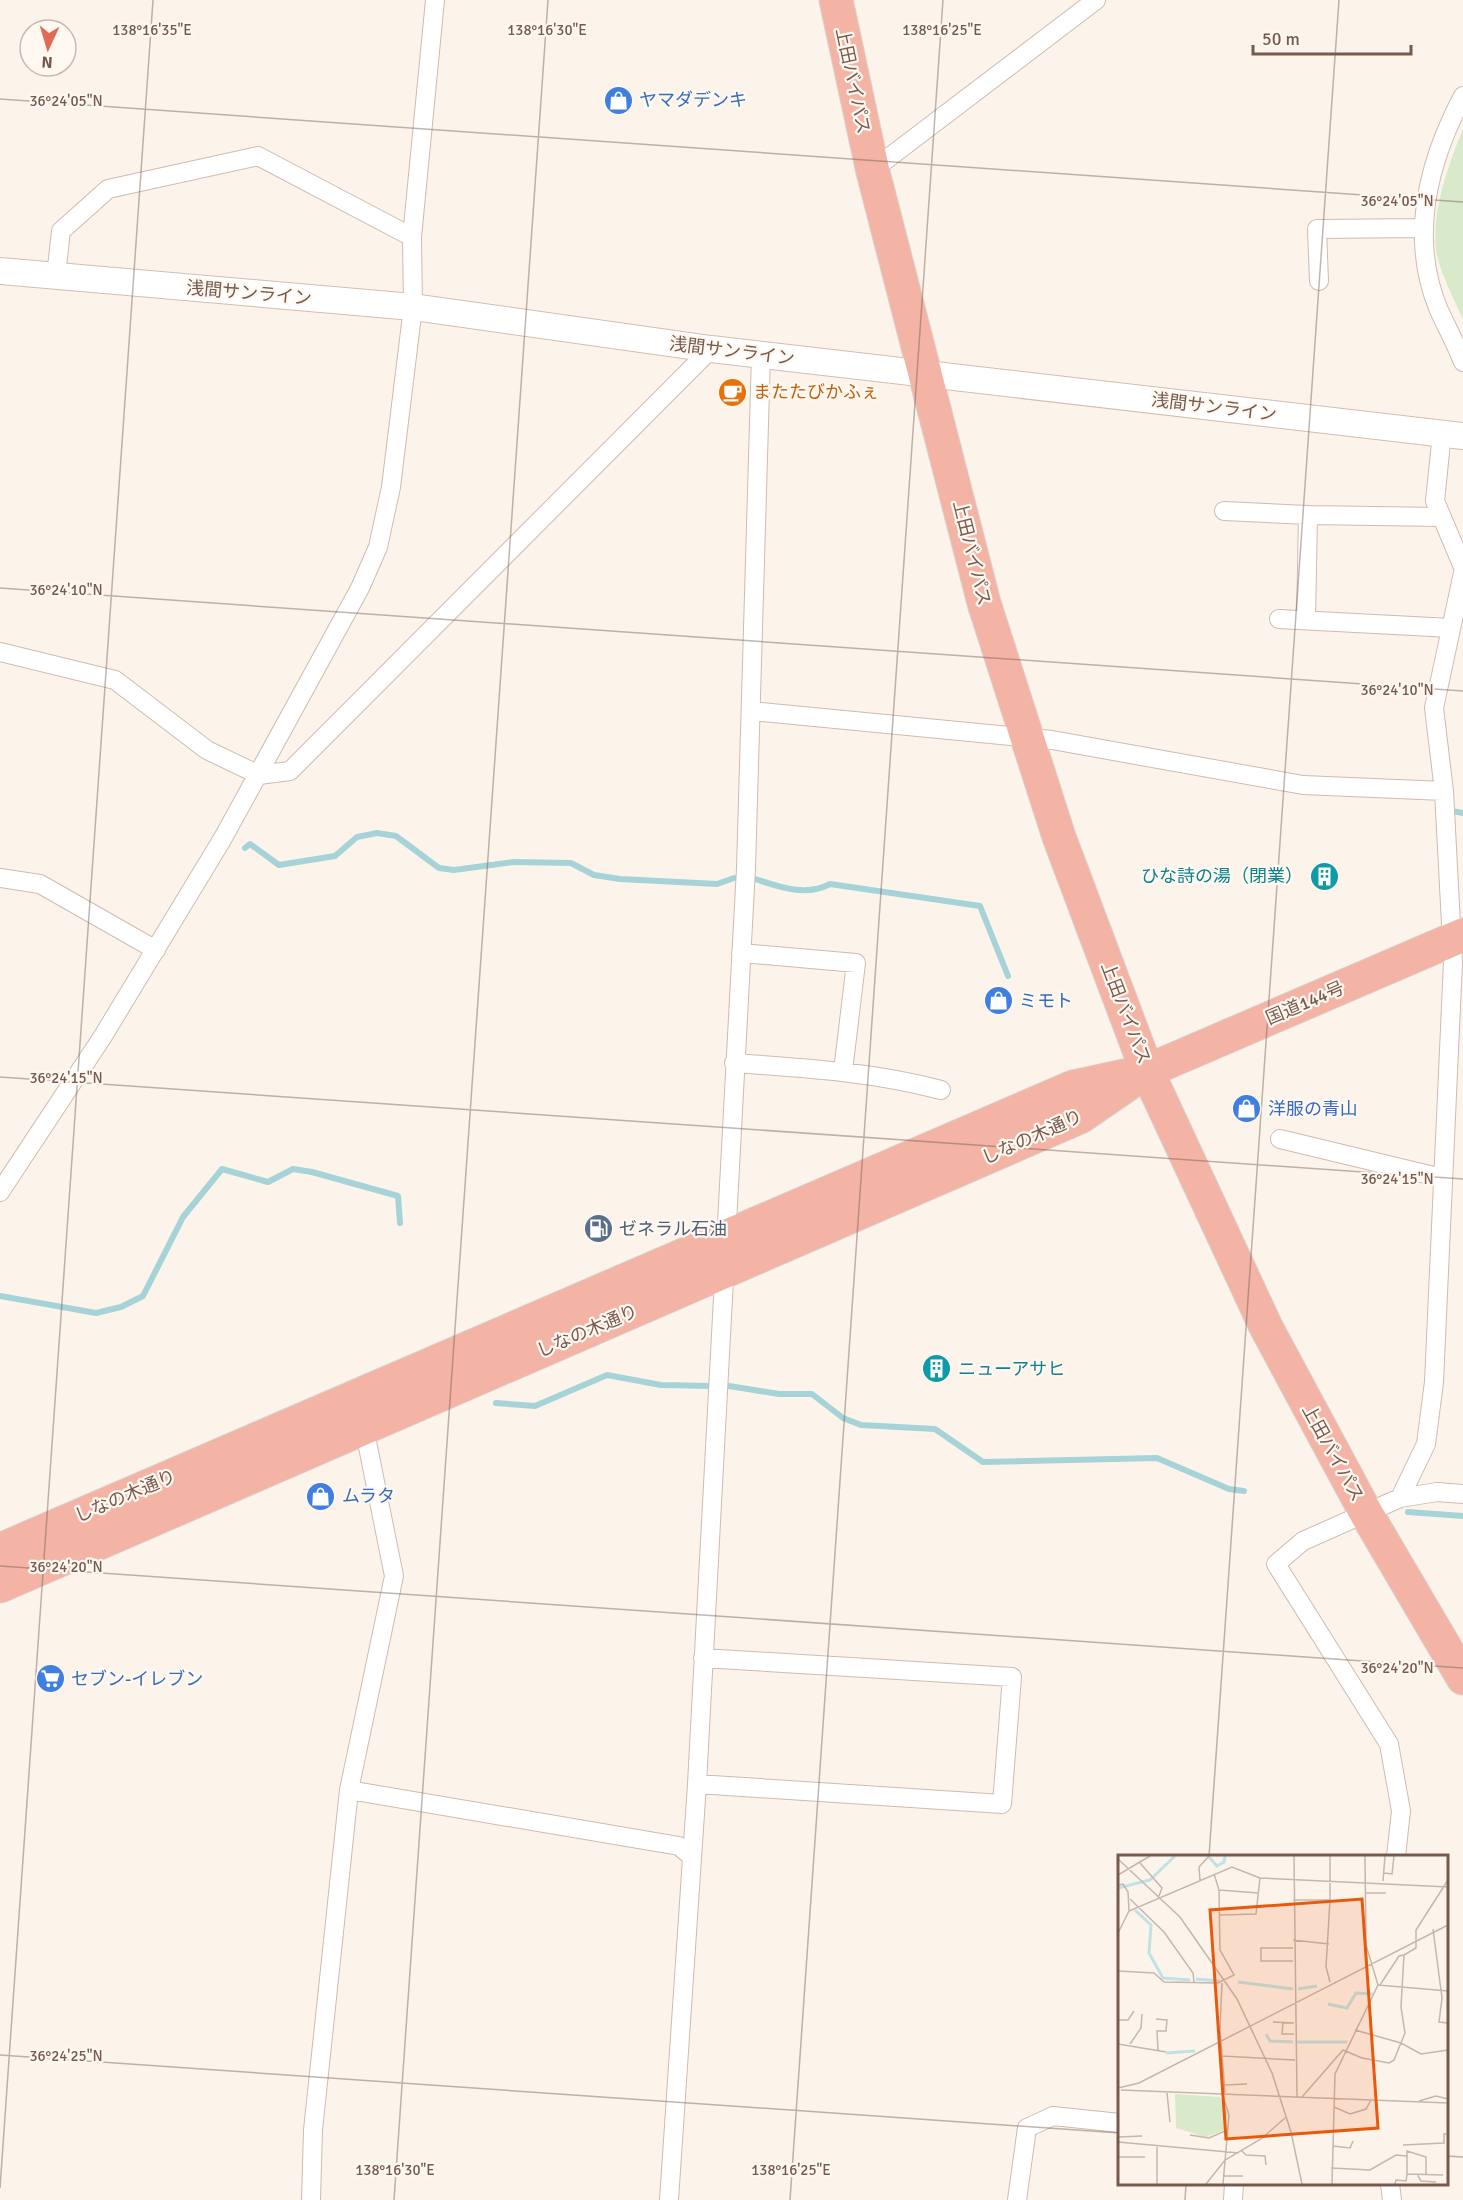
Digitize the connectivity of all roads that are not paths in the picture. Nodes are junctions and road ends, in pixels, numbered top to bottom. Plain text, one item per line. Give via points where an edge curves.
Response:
1 (435, 0) edge
2 (836, 0) edge
3 (858, 0) edge
4 (1096, 0) edge
5 (1463, 96) edge
6 (883, 162) junction
7 (1422, 228) junction
8 (412, 237) junction
9 (0, 271) edge
10 (56, 276) junction
11 (1319, 281) dead end
12 (905, 301) junction
13 (413, 308) junction
14 (711, 349) junction
15 (761, 355) junction
16 (1463, 362) edge
17 (926, 373) junction
18 (1453, 434) edge
19 (1224, 511) dead end
20 (1308, 515) junction
21 (1440, 517) junction
22 (1463, 567) edge
23 (1463, 573) edge
24 (1279, 619) dead end
25 (1306, 620) junction
26 (1451, 627) junction
27 (0, 652) edge
28 (751, 711) junction
29 (1028, 739) junction
30 (259, 775) junction
31 (1444, 791) junction
32 (0, 878) edge
33 (1457, 938) edge
34 (156, 950) junction
35 (741, 953) junction
36 (734, 1064) junction
37 (843, 1071) junction
38 (1147, 1071) junction
39 (941, 1090) dead end
40 (1280, 1139) dead end
41 (1442, 1178) junction
42 (0, 1192) edge
43 (724, 1237) junction
44 (722, 1272) junction
45 (364, 1427) junction
46 (1463, 1494) edge
47 (1400, 1497) junction
48 (1366, 1513) junction
49 (0, 1550) edge
50 (0, 1586) edge
51 (703, 1658) junction
52 (1463, 1678) edge
53 (697, 1784) junction
54 (349, 1790) junction
55 (1396, 1855) edge
56 (692, 1857) junction
57 (1118, 2123) edge
58 (1234, 2185) edge
59 (1390, 2185) edge
60 (310, 2200) edge
61 (669, 2200) edge
62 (1017, 2200) edge
63 (1233, 2200) edge
64 (1392, 2200) edge

1 - 8 street
2 - 12 highway, 上田バイパス
3 - 6 highway, 上田バイパス
4 - 6 street
5 - 7 street via 1432,170
6 - 12 highway, 上田バイパス
7 - 11 street via 1317,229
7 - 16 street via 1424,262 1438,307
8 - 10 street via 258,156 108,189 61,231
8 - 13 street
9 - 10 street, 浅間サンライン
10 - 13 street, 浅間サンライン
12 - 17 highway, 上田バイパス
13 - 14 street, 浅間サンライン
13 - 30 street via 391,487 378,547 360,588
14 - 15 street, 浅間サンライン
14 - 30 street via 290,771
15 - 17 street, 浅間サンライン
15 - 28 street
17 - 18 street, 浅間サンライン
17 - 29 highway, 上田バイパス via 984,603
18 - 21 street via 1435,501
19 - 20 street
20 - 21 street
20 - 25 street
21 - 22 street
23 - 26 street
24 - 25 street
25 - 26 street
26 - 31 street via 1434,708
27 - 30 street via 115,680 207,750
28 - 29 street
28 - 35 street
29 - 31 street via 1140,754 1303,785
29 - 38 highway, 上田バイパス via 1059,837
30 - 34 street
31 - 33 street
32 - 34 street via 40,884
33 - 38 highway, 国道144号
33 - 41 street
34 - 42 street
35 - 36 street
35 - 37 street via 856,963
36 - 37 street
36 - 43 street
37 - 39 street
38 - 43 highway, しなの木通り via 1072,1087
38 - 44 highway, しなの木通り via 1080,1117
38 - 48 highway, 上田バイパス via 1266,1327
40 - 41 street
41 - 47 street via 1434,1382 1426,1444
43 - 44 street
43 - 49 highway, しなの木通り
44 - 45 highway, しなの木通り
44 - 51 street
45 - 50 highway, しなの木通り
45 - 54 street via 394,1576
46 - 47 street via 1437,1492
47 - 48 street
48 - 52 highway, 上田バイパス
48 - 55 street via 1303,1541 1276,1563 1389,1743 1401,1811
51 - 53 street
51 - 53 street via 1012,1677 1002,1804
53 - 56 street
54 - 56 street via 680,1846
54 - 60 street via 313,2130
56 - 61 street
57 - 62 street via 1053,2116 1027,2128
58 - 63 street
59 - 64 street

